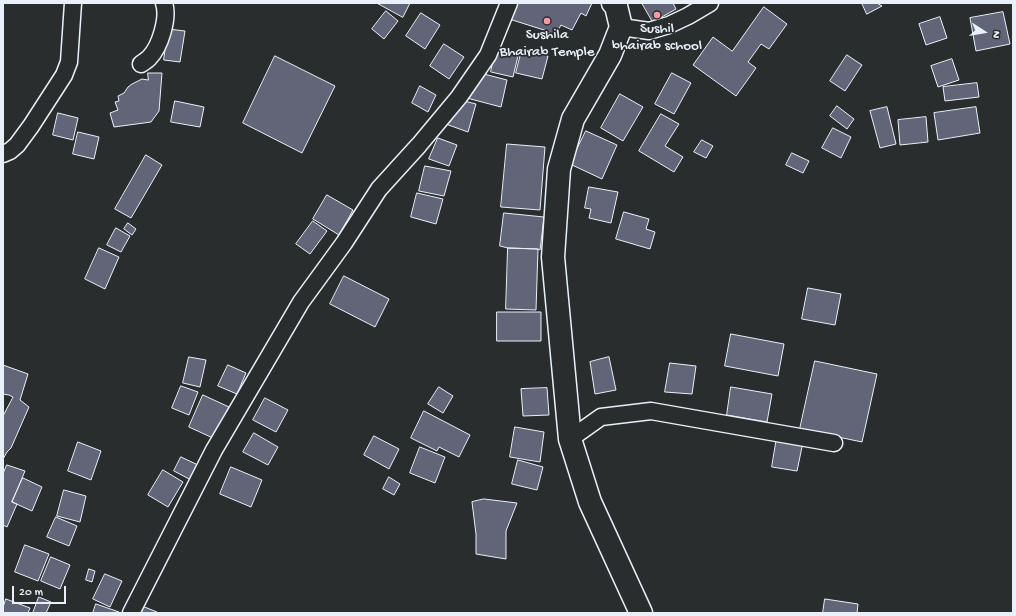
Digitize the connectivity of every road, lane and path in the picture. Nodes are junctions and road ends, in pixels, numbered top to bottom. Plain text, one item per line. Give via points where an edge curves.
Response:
1 (73, 3) edge
2 (164, 3) edge
3 (509, 3) edge
4 (613, 3) edge
5 (710, 3) edge
6 (621, 27) junction
7 (141, 64) dead end
8 (3, 154) edge
9 (570, 439) junction
10 (834, 443) dead end
11 (131, 613) edge
12 (641, 613) edge

1 - 8 street via 69,62 64,75 17,145
2 - 7 street via 165,19 160,39 149,58
3 - 11 street via 488,54 459,97 379,189 301,302 214,450
4 - 6 street
5 - 6 street via 670,25 649,31
6 - 9 street via 610,55 573,119 559,169 553,257
9 - 10 street via 601,417 651,411
9 - 12 street via 590,502

